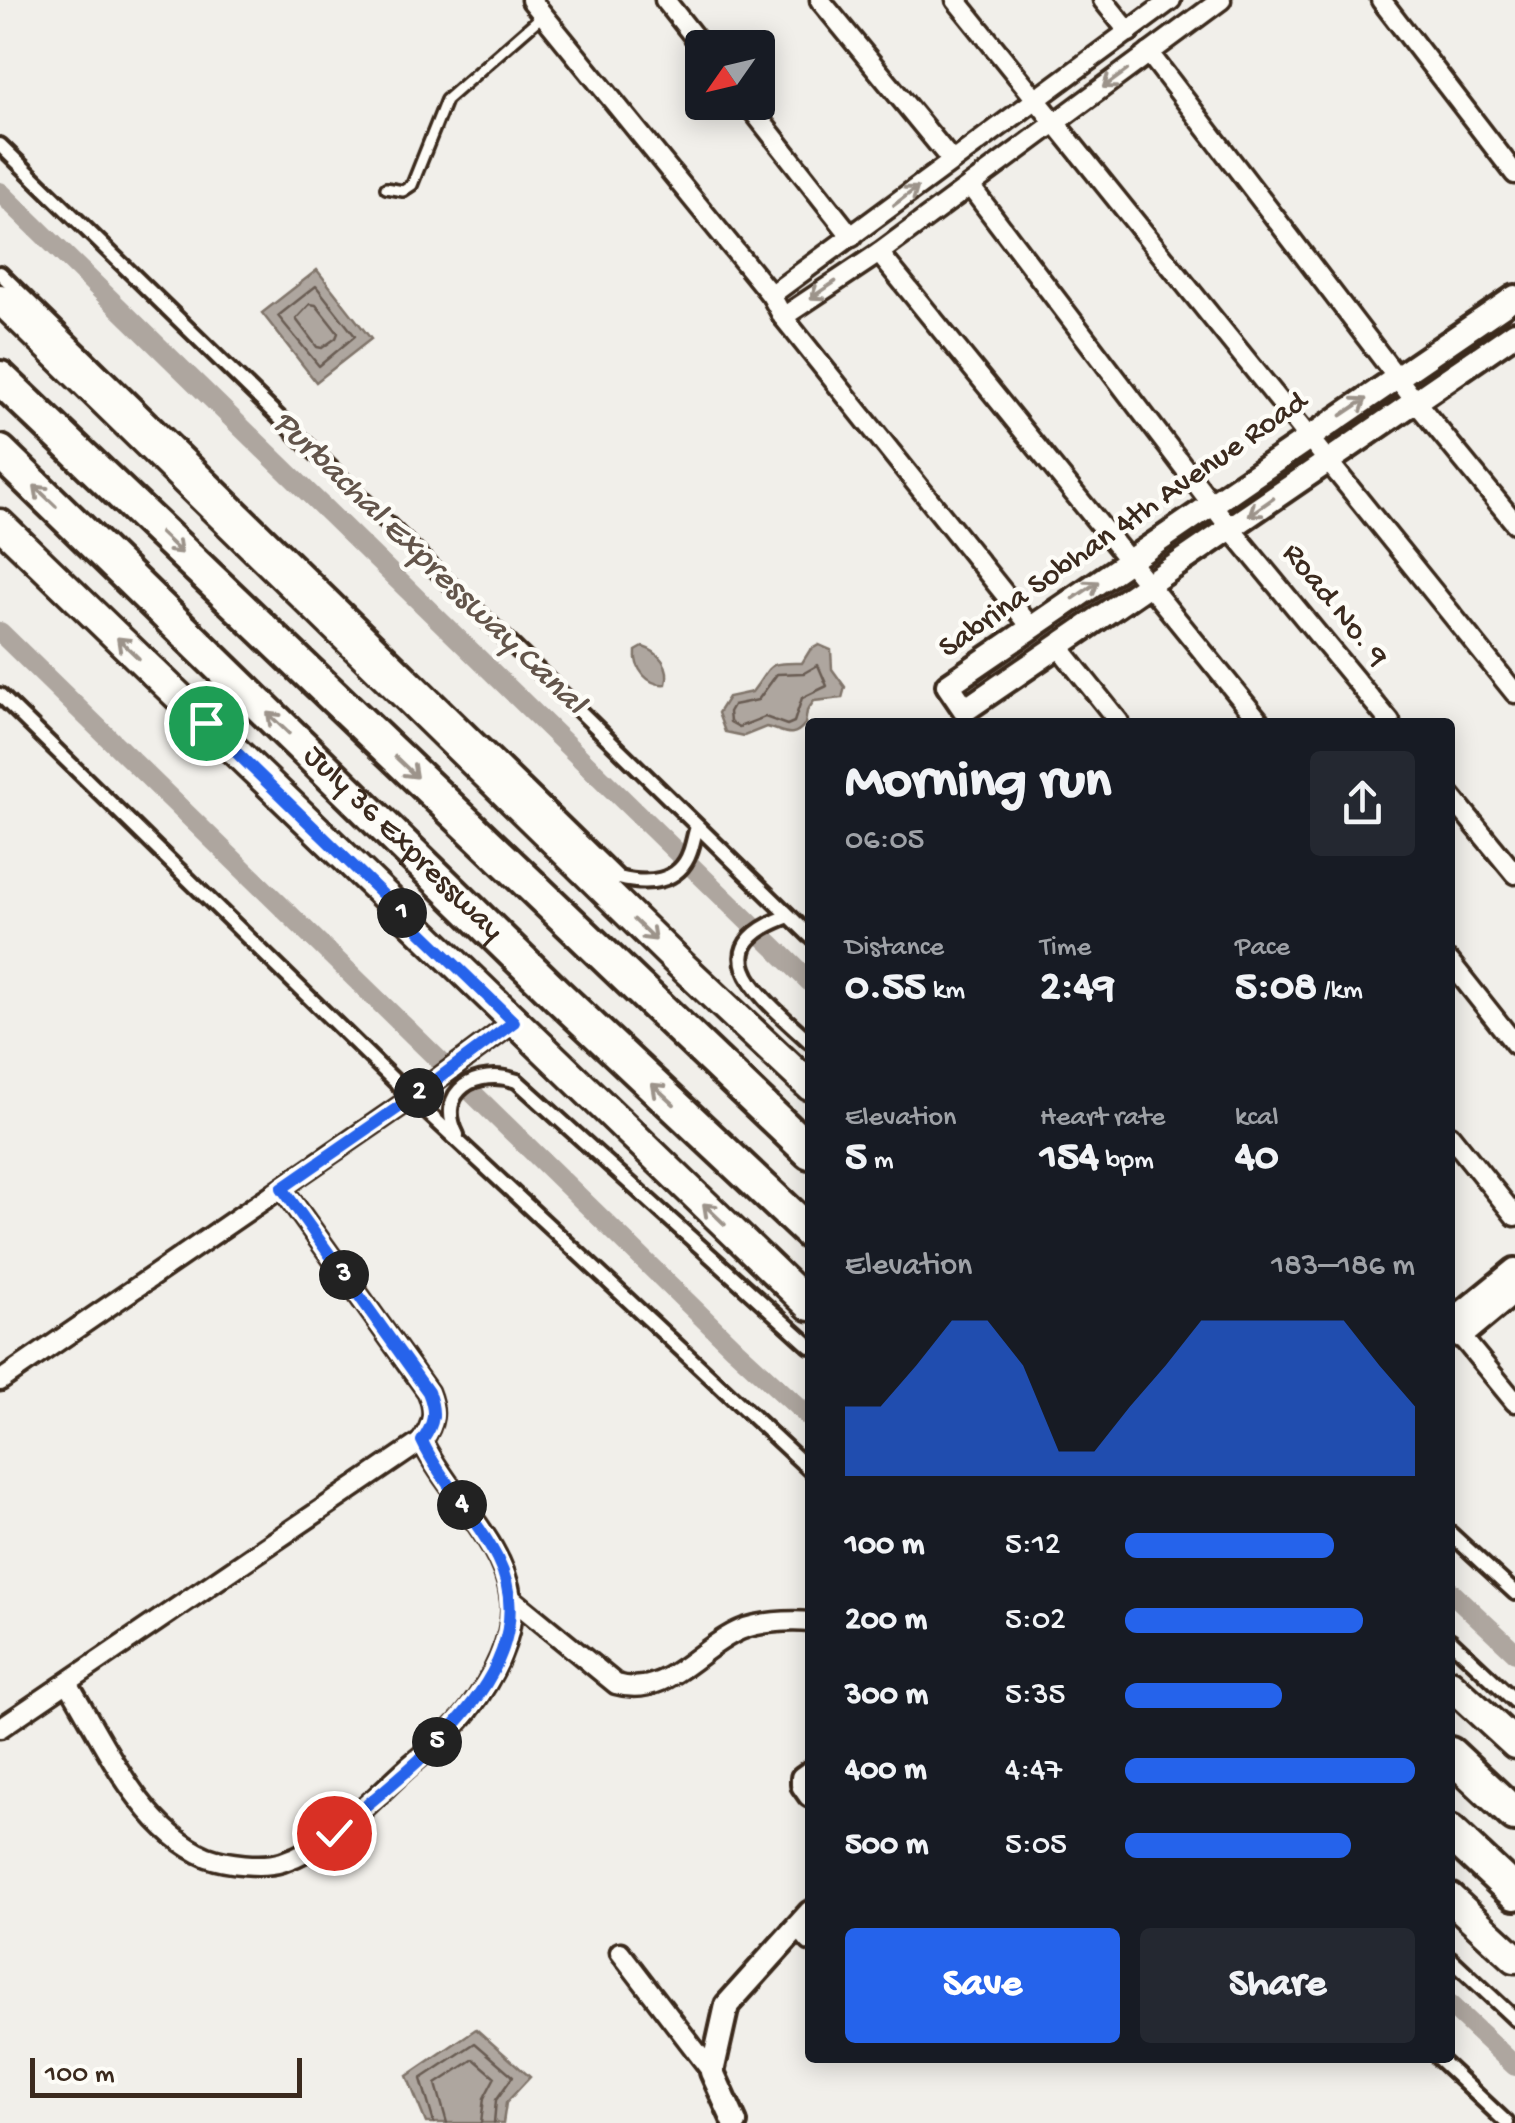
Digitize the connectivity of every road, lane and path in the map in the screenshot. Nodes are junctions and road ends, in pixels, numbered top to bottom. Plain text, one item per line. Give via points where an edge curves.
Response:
1 (665, 0) edge
2 (820, 0) edge
3 (956, 0) edge
4 (1103, 0) edge
5 (1171, 0) edge
6 (1221, 0) edge
7 (1381, 0) edge
8 (537, 7) edge
9 (688, 30) edge
10 (1129, 32) junction
11 (1149, 53) junction
12 (1036, 99) junction
13 (760, 120) edge
14 (1055, 122) junction
15 (0, 145) edge
16 (952, 161) junction
17 (1515, 174) edge
18 (970, 186) junction
19 (386, 188) dead end
20 (852, 236) junction
21 (879, 253) junction
22 (0, 273) edge
23 (772, 295) junction
24 (1515, 297) edge
25 (0, 299) edge
26 (783, 317) junction
27 (1515, 334) edge
28 (0, 378) edge
29 (1397, 378) junction
30 (1415, 402) junction
31 (1310, 437) junction
32 (0, 452) edge
33 (1329, 460) junction
34 (1212, 504) junction
35 (1515, 523) edge
36 (0, 524) edge
37 (1230, 528) junction
38 (1130, 560) junction
39 (1149, 584) junction
40 (1036, 624) junction
41 (1058, 646) junction
42 (1515, 693) edge
43 (0, 694) edge
44 (970, 716) edge
45 (1116, 718) edge
46 (1257, 718) edge
47 (1387, 718) edge
48 (1455, 801) edge
49 (697, 828) junction
50 (1515, 874) edge
51 (789, 916) junction
52 (805, 931) edge
53 (1455, 968) edge
54 (514, 1022) junction
55 (805, 1037) edge
56 (1515, 1044) edge
57 (805, 1081) edge
58 (412, 1098) junction
59 (1455, 1141) edge
60 (462, 1145) junction
61 (805, 1147) edge
62 (282, 1188) junction
63 (1515, 1216) edge
64 (805, 1228) edge
65 (765, 1263) junction
66 (1515, 1270) edge
67 (805, 1282) edge
68 (1515, 1291) edge
69 (805, 1301) edge
70 (1455, 1329) edge
71 (805, 1341) edge
72 (0, 1381) edge
73 (1515, 1402) edge
74 (422, 1441) junction
75 (805, 1465) edge
76 (1455, 1537) edge
77 (1515, 1593) edge
78 (512, 1598) junction
79 (805, 1622) edge
80 (1455, 1645) edge
81 (68, 1683) junction
82 (1455, 1689) edge
83 (1515, 1701) edge
84 (0, 1728) edge
85 (1515, 1744) edge
86 (1455, 1759) edge
87 (1515, 1815) edge
88 (1455, 1837) edge
89 (1515, 1893) edge
90 (1455, 1903) edge
91 (805, 1927) edge
92 (620, 1952) dead end
93 (1515, 1958) edge
94 (1455, 1963) edge
95 (1515, 2019) edge
96 (1443, 2063) edge
97 (712, 2072) junction
98 (735, 2123) edge
99 (1507, 2123) edge

1 - 9 street
2 - 16 street
3 - 12 street
4 - 10 street
5 - 10 street
6 - 11 street
7 - 17 street
8 - 19 lane via 446,100 412,185
8 - 23 street
10 - 12 street
11 -> 14 street
11 - 29 street
12 - 14 street
12 - 16 street
13 - 20 street
14 - 18 street
14 - 31 street
15 - 49 street
20 -> 16 street
18 - 21 street
18 - 34 street, Road No. 9
20 - 23 street
21 -> 26 street
21 - 38 street
22 - 49 street via 618,878 642,884 675,872 689,857
23 - 26 street
24 - 29 street, Sabrina Sobhan 4th Avenue Road
25 -> 57 main road
26 - 40 street
27 - 30 street, Sabrina Sobhan 4th Avenue Road
28 -> 61 highway, July 36 Expressway
29 - 30 street
31 -> 29 street, Sabrina Sobhan 4th Avenue Road
30 - 33 street, Sabrina Sobhan 4th Avenue Road
30 - 35 street
31 - 33 street
31 - 34 street, Sabrina Sobhan 4th Avenue Road
64 -> 32 highway, July 36 Expressway
33 -> 37 street, Sabrina Sobhan 4th Avenue Road
33 - 42 street
34 - 37 street, Road No. 9
34 - 38 street, Sabrina Sobhan 4th Avenue Road
54 -> 36 main road
37 - 39 street, Sabrina Sobhan 4th Avenue Road
37 - 47 street, Road No. 9
38 - 39 street
40 -> 38 street, Sabrina Sobhan 4th Avenue Road
39 - 41 street, Sabrina Sobhan 4th Avenue Road
39 - 46 street
40 - 41 street
40 - 44 street, Sabrina Sobhan 4th Avenue Road via 948,686
41 - 44 street, Sabrina Sobhan 4th Avenue Road
41 - 45 street
43 - 58 street
48 - 50 street
49 - 51 street
51 - 52 street
51 - 55 street via 750,938 742,954 744,974
53 - 56 street
54 - 58 street
65 -> 54 main road
58 - 60 street
58 - 62 street
59 - 63 street
60 - 71 street via 448,1118 455,1096 468,1083 498,1075 517,1081
60 - 75 street
62 - 72 street
62 - 74 street via 428,1392 432,1427
65 - 67 main road
65 - 69 main road
66 - 70 street
68 - 70 street
70 - 73 street
74 - 78 street via 498,1559
74 - 81 street
76 - 77 street
78 - 79 street via 616,1684 636,1690 744,1628
78 - 81 street via 503,1648 468,1711 334,1833 279,1863 207,1856 165,1831
80 - 83 street
81 - 84 street
82 - 85 main road
86 - 87 highway
88 - 89 highway
90 - 93 main road
91 - 97 street via 726,2005
92 - 97 street
94 - 95 street
96 - 99 street
97 - 98 street

